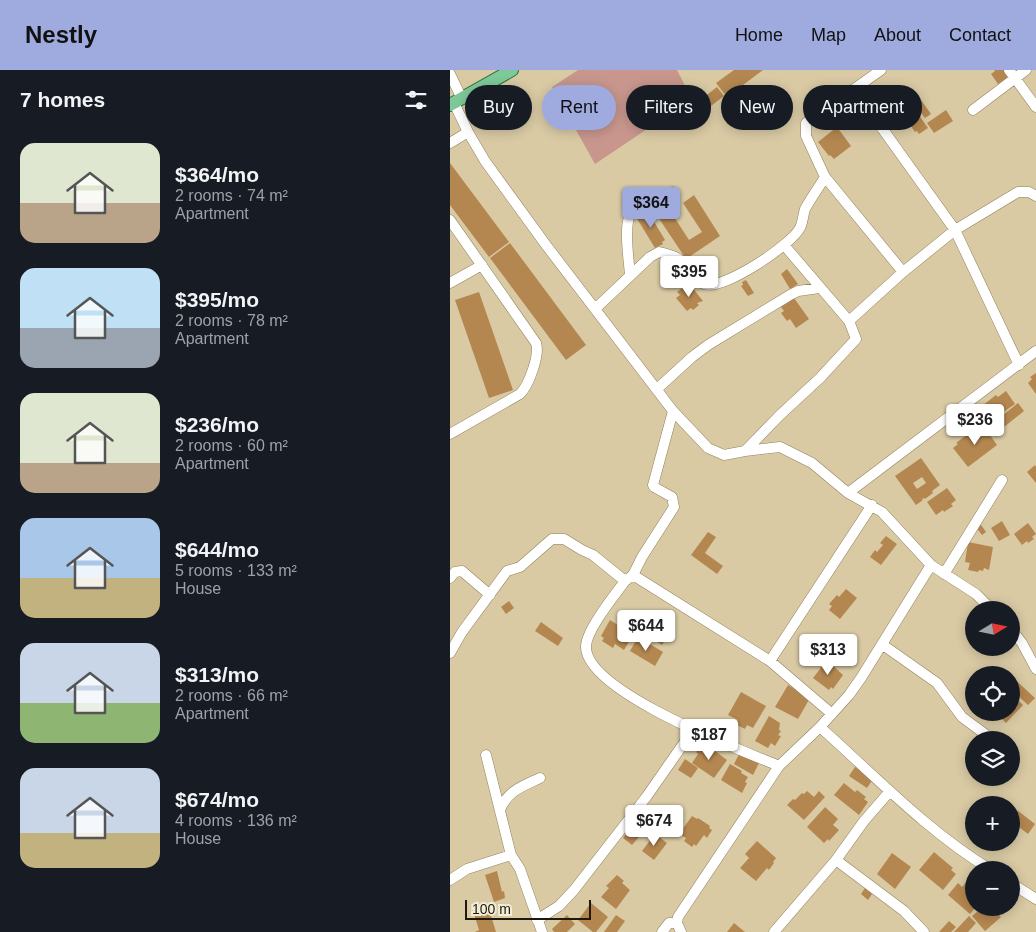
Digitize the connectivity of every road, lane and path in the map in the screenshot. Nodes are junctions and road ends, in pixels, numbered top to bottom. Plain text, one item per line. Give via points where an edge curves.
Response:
1 (512, 70) edge
2 (881, 70) edge
3 (1026, 70) edge
4 (450, 74) edge
5 (1012, 74) edge
6 (860, 85) edge
7 (455, 102) edge
8 (1036, 107) edge
9 (973, 110) dead end
10 (806, 130) edge
11 (883, 130) edge
12 (468, 132) junction
13 (450, 143) edge
14 (825, 176) junction
15 (673, 192) dead end
16 (1036, 196) edge
17 (450, 220) edge
18 (954, 230) junction
19 (784, 245) junction
20 (482, 265) junction
21 (903, 272) junction
22 (630, 275) junction
23 (450, 283) edge
24 (819, 288) junction
25 (595, 309) junction
26 (849, 320) junction
27 (1036, 351) edge
28 (1020, 365) junction
29 (657, 389) junction
30 (673, 411) junction
31 (450, 434) edge
32 (745, 450) junction
33 (1002, 480) dead end
34 (848, 493) junction
35 (872, 505) junction
36 (931, 565) junction
37 (944, 574) junction
38 (450, 578) edge
39 (629, 578) junction
40 (490, 595) junction
41 (983, 601) edge
42 (1020, 640) edge
43 (883, 645) junction
44 (450, 652) edge
45 (770, 661) junction
46 (1036, 669) edge
47 (832, 714) junction
48 (820, 726) junction
49 (693, 730) junction
50 (980, 731) edge
51 (486, 755) dead end
52 (779, 766) junction
53 (540, 778) dead end
54 (890, 791) junction
55 (500, 810) junction
56 (511, 855) junction
57 (836, 860) junction
58 (978, 861) edge
59 (450, 880) edge
60 (1020, 888) edge
61 (1036, 899) edge
62 (537, 920) junction
63 (679, 928) edge
64 (542, 932) edge
65 (662, 932) edge
66 (774, 932) edge
67 (924, 932) edge

1 - 7 main road
2 - 6 street
3 - 5 street
4 - 7 street
5 - 8 street
5 - 9 street
7 - 12 street
10 - 14 street
11 - 18 street
12 - 13 street
12 - 25 street via 485,161
14 - 19 street via 805,209 800,229
14 - 21 street
15 - 22 street via 632,211 627,226
16 - 18 street via 1018,192
17 - 20 street
18 - 21 street
18 - 28 street
19 - 22 street via 720,284 704,284 679,259 659,252
19 - 24 street
20 - 23 street
20 - 31 street via 536,343 538,355 520,394
21 - 26 street
22 - 25 street
24 - 26 street
24 - 29 street via 790,295 708,345
25 - 29 street
26 - 32 street via 856,336 855,342
27 - 28 street
28 - 34 street
29 - 30 street
30 - 32 street via 708,448 718,454 732,455
30 - 39 street via 653,485 672,496 674,507
32 - 34 street via 780,447 816,465
33 - 37 street
34 - 35 street
35 - 36 street
35 - 45 street
36 - 37 street
36 - 43 street
37 - 41 street
38 - 40 street via 455,572 462,571
39 - 40 street via 559,538 552,540 520,567 507,571
39 - 45 street
39 - 49 street via 589,634 588,658 592,666 620,690
40 - 44 street
42 - 46 street
43 - 47 street
43 - 50 street via 937,683 962,718
45 - 47 street
47 - 48 street
48 - 52 street
48 - 54 street
49 - 52 street
49 - 62 street via 574,890 559,906
51 - 55 street
52 - 63 street via 678,916
53 - 55 street via 510,793
54 - 57 street
54 - 58 street via 942,837
55 - 56 street
56 - 59 street via 467,869
56 - 62 street via 526,882
57 - 66 street
57 - 67 street via 904,910
60 - 61 street
62 - 64 street
63 - 65 street via 669,923

